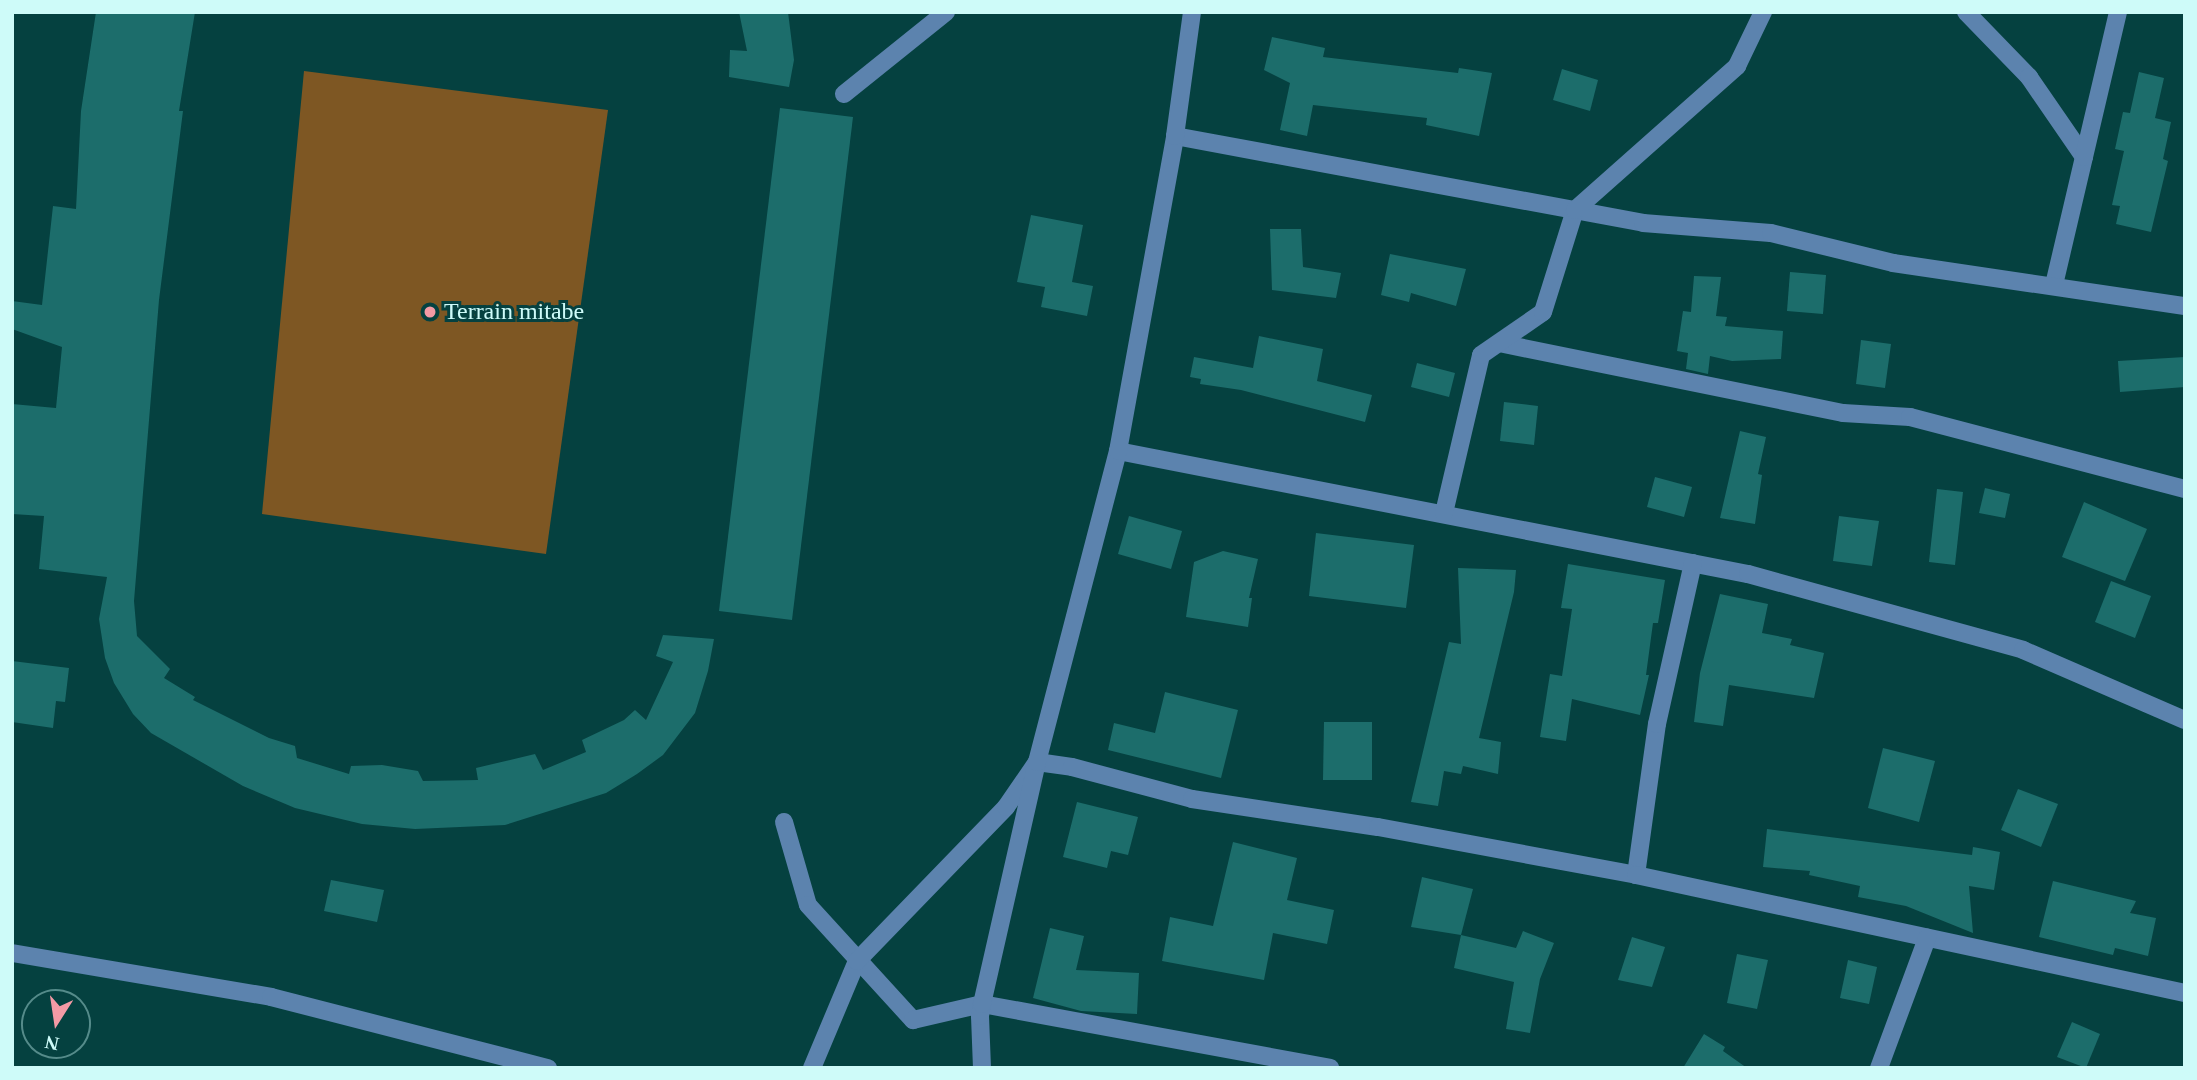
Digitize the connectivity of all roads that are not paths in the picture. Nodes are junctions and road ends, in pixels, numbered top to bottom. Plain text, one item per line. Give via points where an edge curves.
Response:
1 (946, 12) edge
2 (1192, 12) edge
3 (1763, 12) edge
4 (1966, 12) edge
5 (2118, 12) edge
6 (844, 94) dead end
7 (1175, 136) junction
8 (2084, 157) junction
9 (1575, 210) junction
10 (2054, 285) junction
11 (2185, 306) edge
12 (1499, 343) junction
13 (1118, 451) junction
14 (2185, 489) edge
15 (1444, 513) junction
16 (1693, 563) junction
17 (2185, 720) edge
18 (1037, 762) junction
19 (784, 821) dead end
20 (1636, 875) junction
21 (1927, 938) junction
22 (12, 953) edge
23 (857, 961) junction
24 (2185, 993) edge
25 (982, 1004) junction
26 (548, 1068) edge
27 (812, 1068) edge
28 (982, 1068) edge
29 (1331, 1068) edge
30 (1879, 1068) edge

1 - 6 street
2 - 7 street
3 - 9 street via 1737,66
4 - 8 street via 2029,77
5 - 8 street
7 - 9 street
7 - 13 street
8 - 10 street
9 - 10 street via 1643,223 1771,233 1893,263
9 - 12 street via 1544,312
10 - 11 street
12 - 14 street via 1843,413 1910,417
12 - 15 street via 1481,355
13 - 15 street
13 - 18 street
15 - 16 street
16 - 17 street via 2023,650
16 - 20 street via 1657,724
18 - 20 street via 1192,799 1378,827
18 - 23 street via 1006,807
18 - 25 street
19 - 23 street via 808,905
20 - 21 street
21 - 24 street
21 - 30 street
22 - 26 street via 271,997
23 - 25 street via 913,1020
23 - 27 street
25 - 28 street
25 - 29 street

